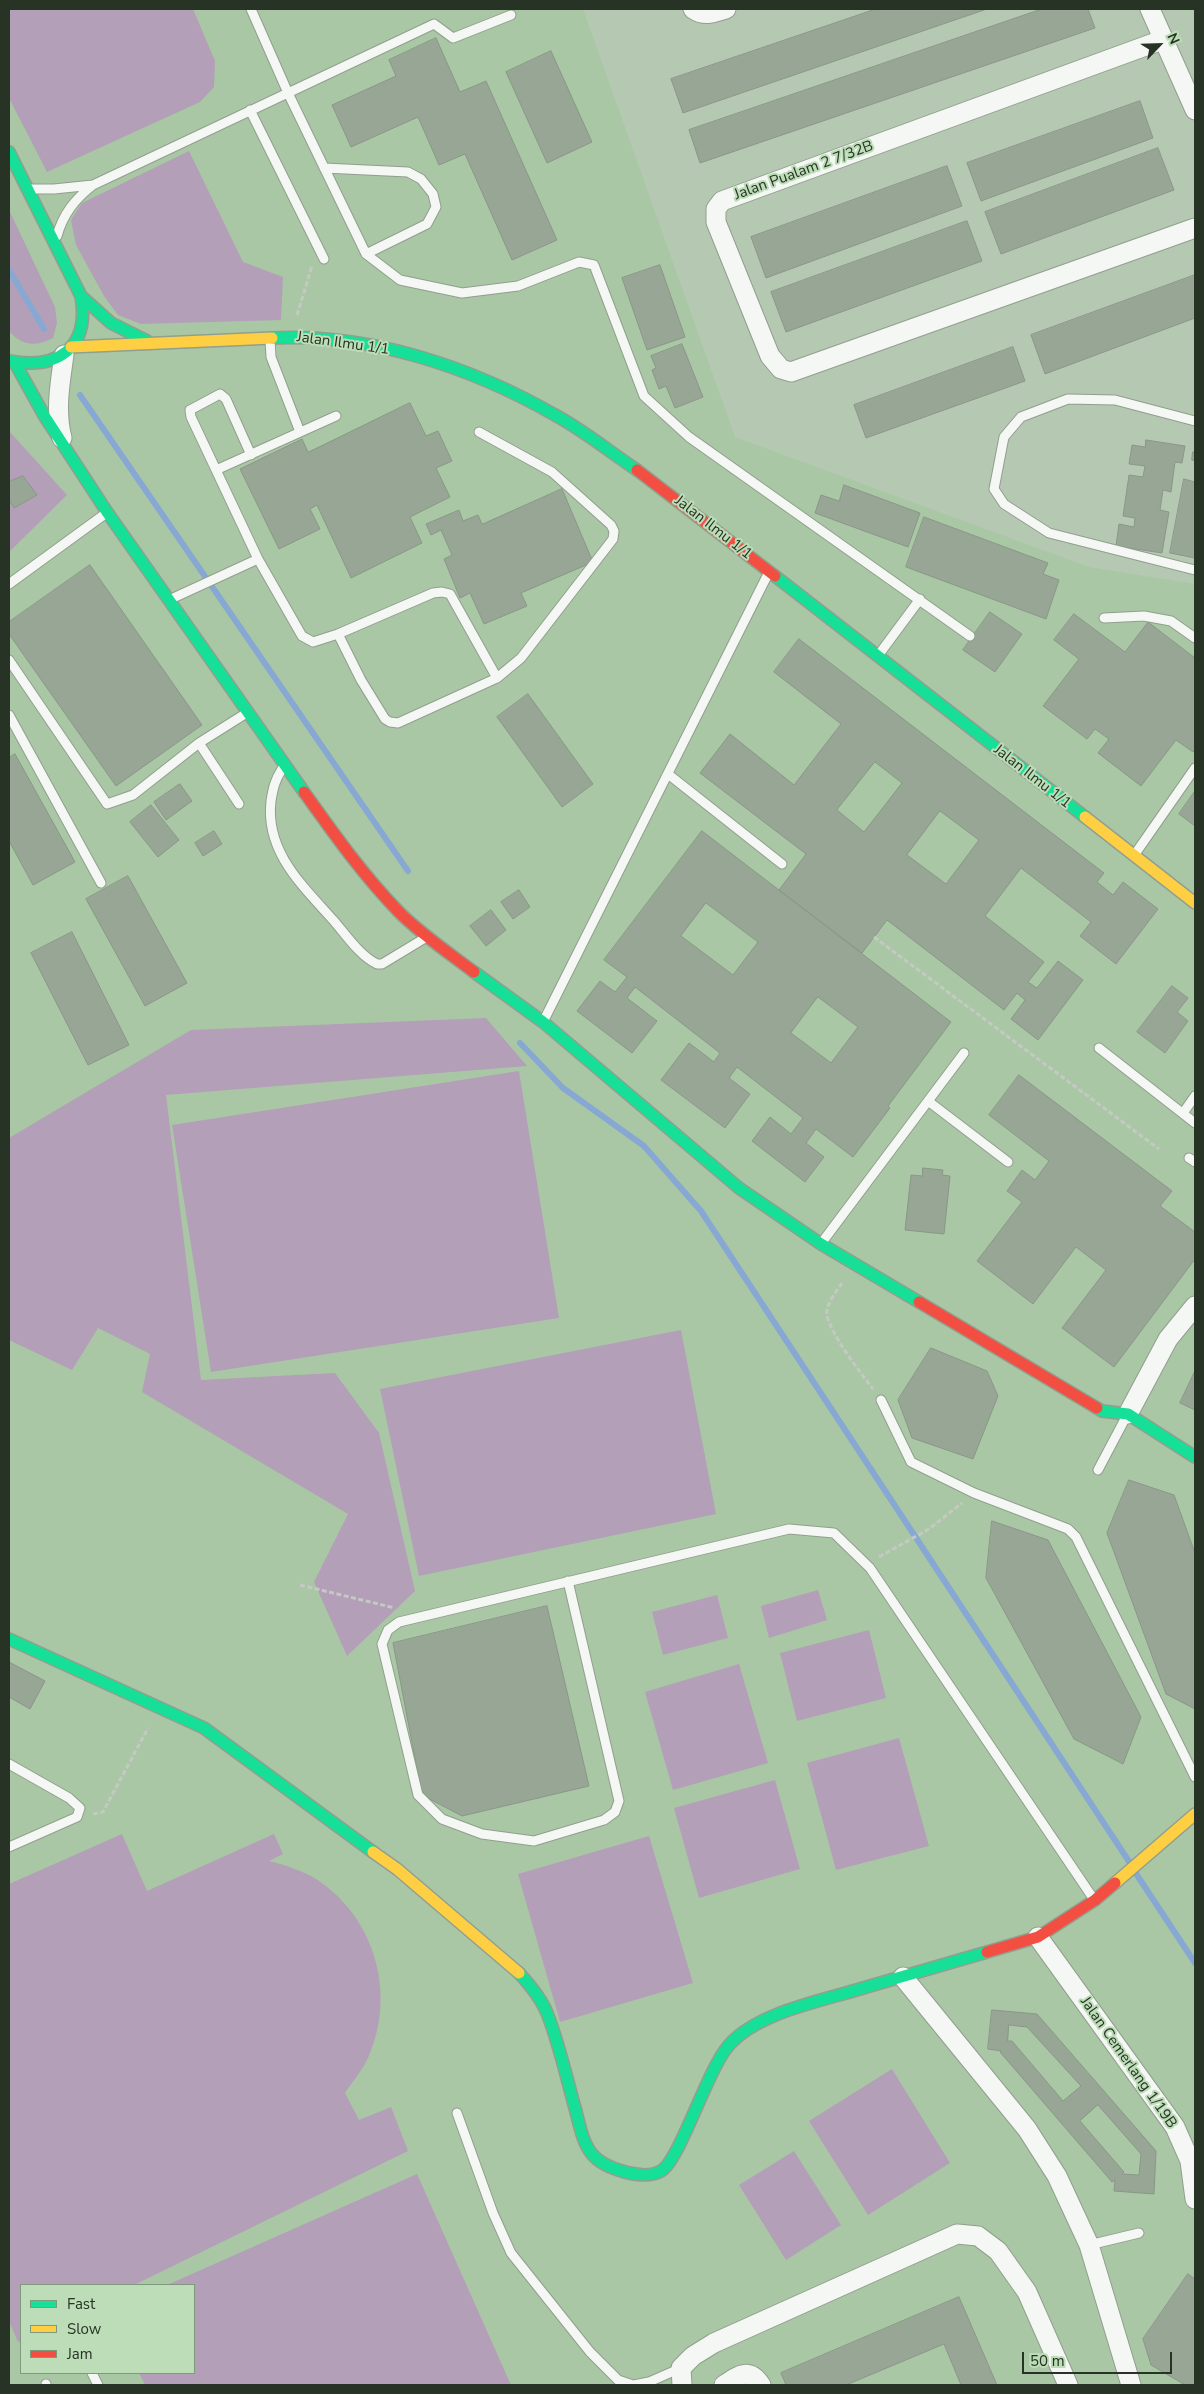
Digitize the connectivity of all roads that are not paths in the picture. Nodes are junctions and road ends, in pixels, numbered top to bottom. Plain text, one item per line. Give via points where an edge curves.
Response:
1 (251, 9) edge
2 (1150, 9) edge
3 (510, 15) dead end
4 (1162, 40) junction
5 (288, 92) junction
6 (250, 110) junction
7 (1195, 110) edge
8 (9, 152) edge
9 (324, 168) junction
10 (93, 185) junction
11 (28, 189) junction
12 (1195, 228) edge
13 (55, 241) junction
14 (366, 254) junction
15 (324, 259) dead end
16 (81, 296) junction
17 (270, 337) junction
18 (153, 343) junction
19 (68, 351) junction
20 (12, 362) edge
21 (336, 416) dead end
22 (1195, 421) edge
23 (300, 432) junction
24 (479, 432) dead end
25 (64, 445) junction
26 (251, 454) junction
27 (216, 470) junction
28 (107, 512) junction
29 (258, 559) junction
30 (1195, 570) edge
31 (770, 571) junction
32 (9, 584) edge
33 (920, 599) junction
34 (169, 600) junction
35 (1104, 618) dead end
36 (338, 634) junction
37 (970, 636) dead end
38 (1195, 638) edge
39 (877, 656) junction
40 (9, 660) edge
41 (497, 678) junction
42 (246, 713) junction
43 (9, 715) edge
44 (199, 743) junction
45 (285, 765) junction
46 (1195, 768) edge
47 (668, 774) junction
48 (238, 804) dead end
49 (1134, 856) junction
50 (782, 864) dead end
51 (101, 883) dead end
52 (1195, 903) edge
53 (427, 937) junction
54 (543, 1022) junction
55 (1099, 1048) dead end
56 (964, 1052) dead end
57 (1195, 1096) edge
58 (928, 1101) junction
59 (1183, 1113) junction
60 (1195, 1123) edge
61 (1008, 1162) dead end
62 (821, 1244) junction
63 (1195, 1306) edge
64 (881, 1400) road end
65 (1128, 1414) junction
66 (1192, 1455) edge
67 (1098, 1470) dead end
68 (1195, 1471) edge
69 (568, 1581) junction
70 (9, 1639) edge
71 (9, 1764) edge
72 (1195, 1777) edge
73 (1195, 1814) edge
74 (9, 1847) edge
75 (1094, 1900) junction
76 (1038, 1937) junction
77 (903, 1977) junction
78 (457, 2113) dead end
79 (1195, 2199) edge
80 (1139, 2234) dead end
81 (1089, 2245) junction
82 (681, 2376) edge
83 (634, 2385) edge
84 (724, 2385) edge
85 (760, 2385) edge
86 (1068, 2385) edge
87 (1131, 2385) edge

1 - 5 lane
2 - 4 street
3 - 5 lane via 453,38 434,24
4 - 7 street
4 - 12 street, Jalan Pualam 2 7/32B via 722,201 716,209 716,222 770,356 781,369 792,372
5 - 6 lane
5 - 9 lane
6 - 10 lane
6 - 15 lane
8 - 11 street
9 - 14 lane
9 - 14 lane via 408,172 421,180 433,194 436,207 428,224
10 - 11 lane via 54,190
10 - 13 lane via 68,209
11 - 13 street
13 - 16 street
14 - 33 lane via 400,280 462,292 518,286 579,262 594,265 644,396 689,438
16 - 18 street, Jalan Ilmu 1/1 via 112,325
16 - 19 street via 84,318 81,332
17 - 18 street, Jalan Ilmu 1/1
17 - 23 lane via 271,357
17 - 31 street, Jalan Ilmu 1/1 via 346,342 409,354 485,380 556,415 607,448
18 - 19 street, Jalan Ilmu 1/1
19 - 20 street, Jalan Ilmu 1/1 via 50,362 32,365
19 - 25 street via 60,379 58,422
20 - 25 street
21 - 23 lane
22 - 30 lane via 1115,400 1068,399 1021,417 1004,437 994,489 1004,504 1050,533
23 - 26 lane
24 - 41 lane via 552,472 611,525 614,532 613,539 521,658
25 - 28 street
26 - 27 lane
26 - 27 lane via 226,399 220,394 190,410
27 - 29 lane
28 - 32 lane
28 - 34 street
29 - 34 lane
29 - 36 lane via 302,636 313,642
31 - 39 street, Jalan Ilmu 1/1
31 - 47 lane
33 - 37 lane
33 - 39 lane
34 - 42 street
35 - 38 lane via 1144,616 1171,621
36 - 41 lane via 433,593 450,594
36 - 41 lane via 361,680 390,722 398,723
39 - 49 street, Jalan Ilmu 1/1
40 - 44 lane via 107,804 132,795
42 - 44 lane
42 - 45 street
43 - 51 lane
44 - 48 lane
45 - 53 street via 358,867 379,892
45 - 53 lane via 275,780 270,830 275,845 304,887 376,964 382,964
46 - 49 lane
47 - 50 lane
47 - 54 lane
49 - 52 street, Jalan Ilmu 1/1
53 - 54 street
54 - 62 street via 739,1188
55 - 59 lane
56 - 58 lane
57 - 59 lane
58 - 61 lane
58 - 62 lane
59 - 60 lane
62 - 65 street via 1102,1411
63 - 65 street via 1168,1339
64 - 72 lane via 911,1462 974,1493 1068,1529 1076,1537
65 - 66 street
65 - 67 lane
66 - 68 street
69 - 69 lane via 619,1801 615,1812 604,1820 534,1841 482,1834 442,1819 418,1795 382,1644 388,1630 399,1622 424,1615
69 - 75 lane via 790,1529 834,1533 870,1568
70 - 77 street via 204,1728 397,1869 514,1967 534,1989 547,2012 583,2134 592,2154 637,2176 663,2170 680,2143 704,2086 728,2045 750,2028 797,2008
71 - 74 lane via 77,1803 80,1808 77,1816
73 - 75 street
75 - 76 street
76 - 77 street
76 - 79 street, Jalan Cemerlang 1/19B via 1175,2127 1190,2161
77 - 81 street via 1027,2129 1058,2176
78 - 83 lane via 511,2253 590,2352 618,2380
80 - 81 lane
81 - 87 street
82 - 83 lane
82 - 86 street via 693,2356 714,2343 957,2234 978,2236 998,2251 1027,2292
84 - 85 street via 750,2374

